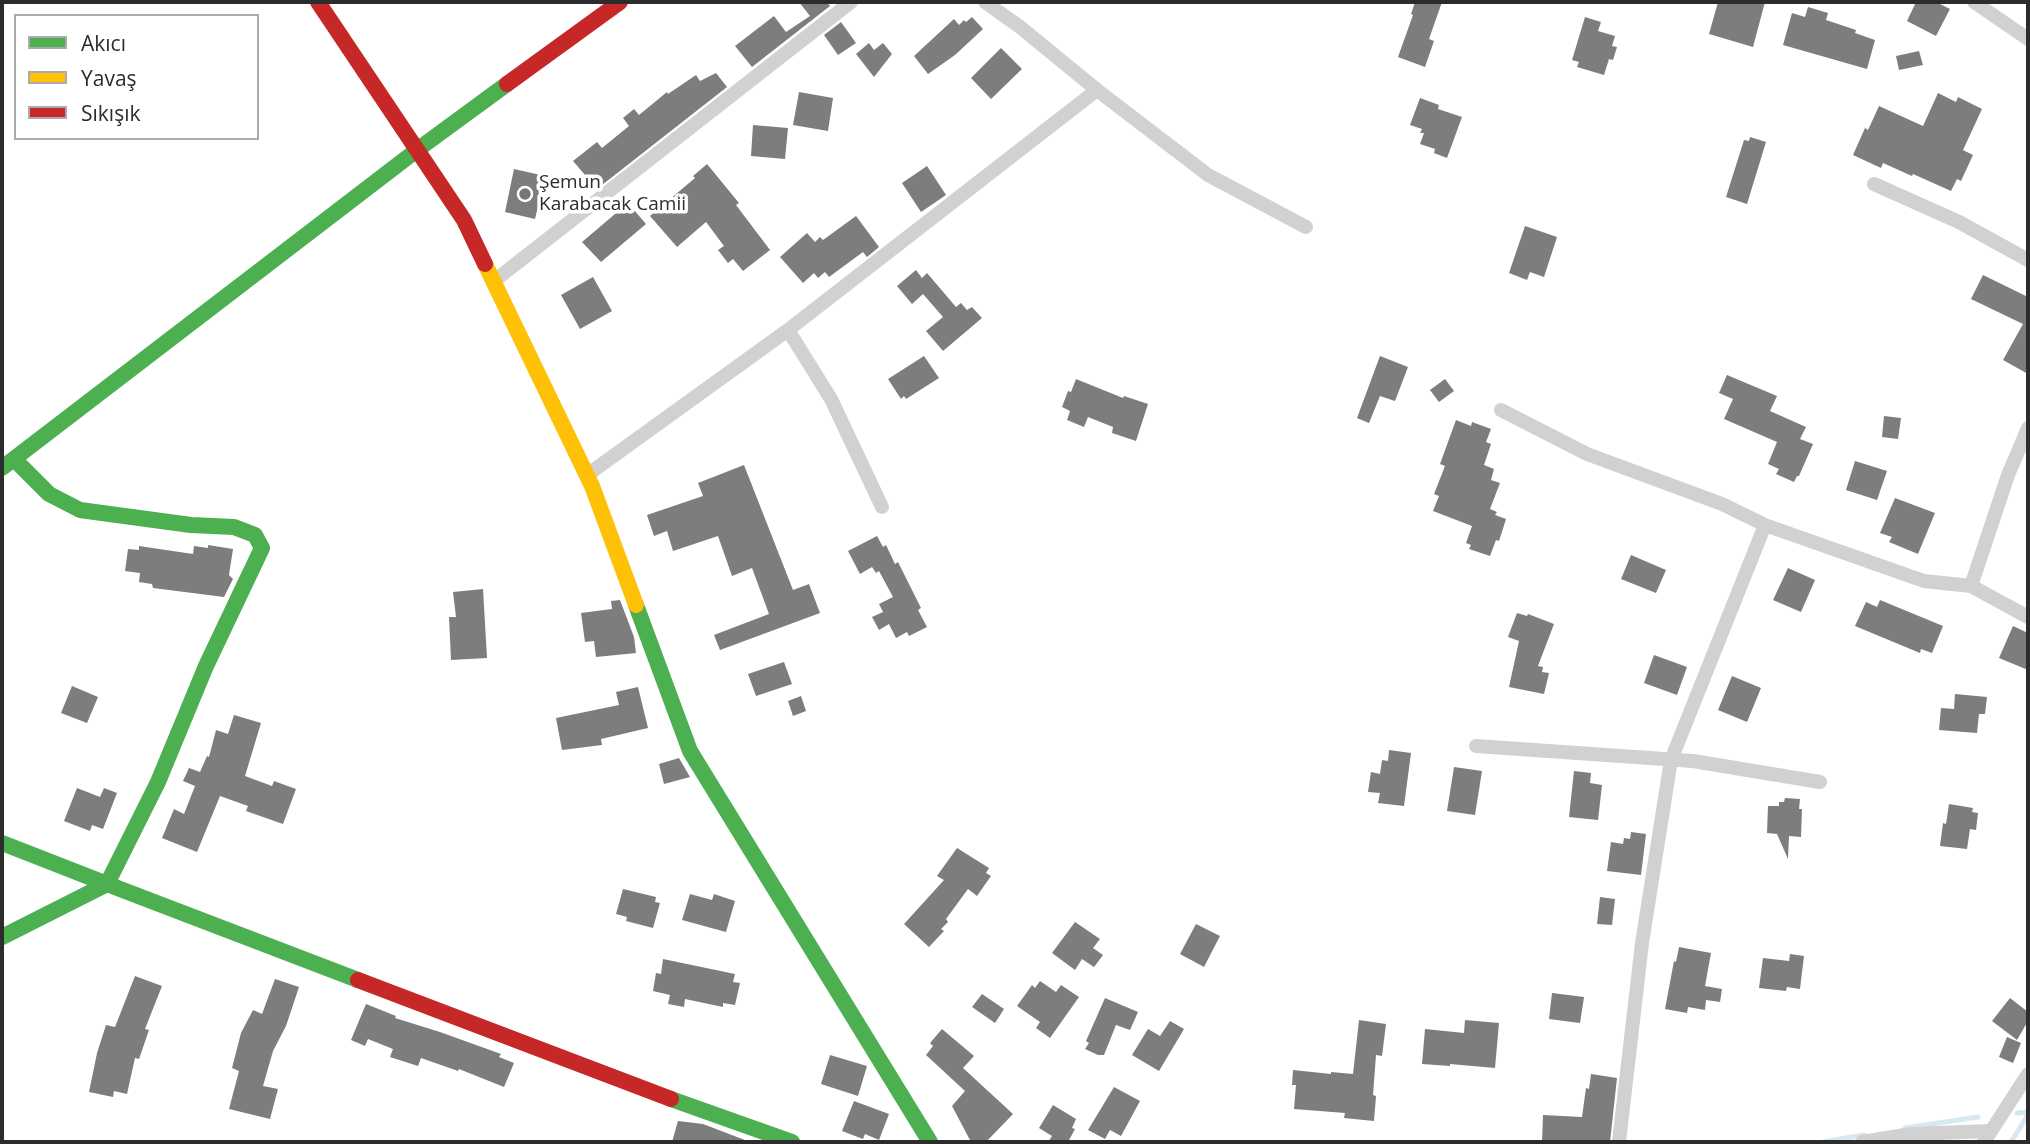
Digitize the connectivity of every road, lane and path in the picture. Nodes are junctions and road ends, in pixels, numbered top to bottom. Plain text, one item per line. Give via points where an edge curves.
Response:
1 (318, 2) edge
2 (620, 2) edge
3 (852, 2) edge
4 (985, 2) edge
5 (1974, 2) edge
6 (2028, 39) edge
7 (1097, 90) junction
8 (417, 150) junction
9 (1874, 184) dead end
10 (1306, 227) dead end
11 (2028, 260) edge
12 (494, 281) junction
13 (788, 330) junction
14 (1501, 410) dead end
15 (2028, 428) edge
16 (8, 463) edge
17 (587, 475) junction
18 (882, 508) dead end
19 (1765, 525) junction
20 (1970, 586) junction
21 (2028, 617) edge
22 (1476, 746) dead end
23 (1671, 760) junction
24 (1819, 782) dead end
25 (2, 843) edge
26 (107, 884) junction
27 (2, 937) edge
28 (2028, 1074) edge
29 (1988, 1137) edge
30 (792, 1142) edge
31 (930, 1142) edge
32 (1619, 1142) edge
33 (1862, 1142) edge

1 - 8 street
2 - 8 street
3 - 12 street
4 - 7 street
5 - 6 street
7 - 10 street via 1208,175
7 - 13 street
8 - 12 street via 464,220
8 - 16 street
9 - 11 street via 1959,222
12 - 17 street
13 - 17 street
13 - 18 street via 831,399
14 - 19 street via 1587,454 1722,504
15 - 20 street
16 - 26 street via 49,494 80,510 234,527 255,535 262,548 158,782
17 - 31 street via 690,751
19 - 20 street via 1924,581
19 - 23 street
20 - 21 street
22 - 23 street
23 - 24 street
23 - 32 street via 1642,943
25 - 26 street
26 - 27 street
26 - 30 street
28 - 29 street
29 - 33 street via 1912,1134

